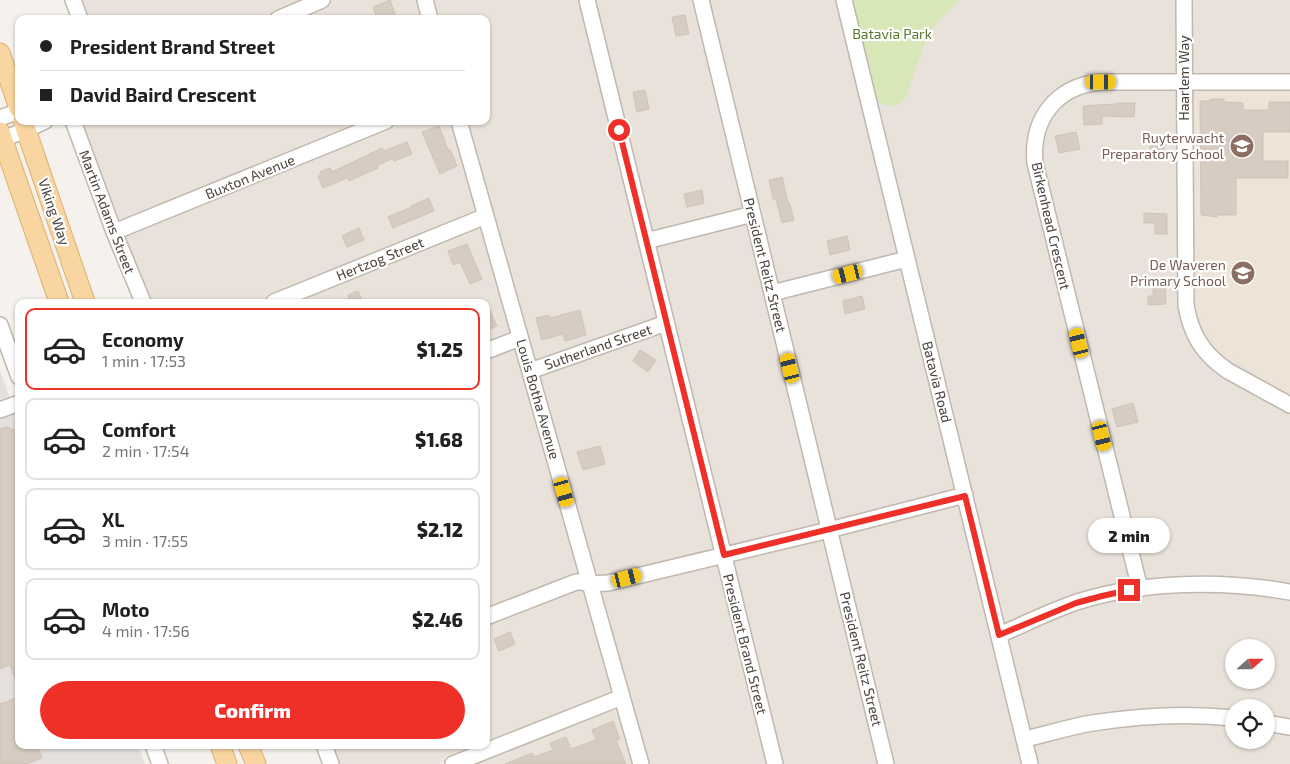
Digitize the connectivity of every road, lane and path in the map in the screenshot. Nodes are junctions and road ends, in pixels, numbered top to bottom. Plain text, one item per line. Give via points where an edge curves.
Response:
1 (73, 0) edge
2 (322, 0) edge
3 (425, 0) edge
4 (587, 0) edge
5 (701, 0) edge
6 (844, 0) edge
7 (1184, 0) edge
8 (79, 15) edge
9 (287, 15) edge
10 (429, 15) edge
11 (0, 53) edge
12 (1184, 82) junction
13 (1290, 82) edge
14 (15, 97) edge
15 (15, 111) edge
16 (0, 118) edge
17 (74, 125) edge
18 (376, 125) edge
19 (460, 125) edge
20 (25, 126) edge
21 (1, 137) edge
22 (753, 214) junction
23 (486, 216) junction
24 (114, 232) junction
25 (646, 240) junction
26 (907, 259) junction
27 (772, 293) junction
28 (58, 299) edge
29 (84, 299) edge
30 (142, 299) edge
31 (281, 299) edge
32 (666, 322) junction
33 (0, 325) edge
34 (520, 338) junction
35 (490, 349) edge
36 (15, 365) edge
37 (530, 371) junction
38 (15, 405) edge
39 (1290, 405) edge
40 (0, 410) edge
41 (965, 496) junction
42 (829, 530) junction
43 (724, 555) junction
44 (590, 584) junction
45 (1140, 589) junction
46 (1290, 592) edge
47 (490, 611) edge
48 (999, 635) junction
49 (622, 696) junction
50 (1225, 718) edge
51 (1275, 725) edge
52 (1290, 728) edge
53 (1024, 740) junction
54 (154, 749) edge
55 (221, 749) edge
56 (250, 749) edge
57 (325, 749) edge
58 (160, 764) edge
59 (227, 764) edge
60 (256, 764) edge
61 (331, 764) edge
62 (453, 764) edge
63 (642, 764) edge
64 (775, 764) edge
65 (886, 764) edge
66 (1030, 764) edge

1 - 8 street
2 - 9 street
3 - 10 street
4 - 25 street, President Brand Street
5 - 22 street, President Reitz Street
6 - 26 street, Batavia Road
7 - 12 street, Haarlem Way
11 - 14 main road
12 - 13 street, Birkenhead Crescent
12 - 39 street, Haarlem Way via 1186,305 1190,323 1200,344 1219,365
12 - 45 street, Birkenhead Crescent via 1091,82 1073,88 1050,106 1034,143 1035,163
15 - 16 street
17 - 24 street, Martin Adams Street
18 - 24 street, Buxton Avenue
19 - 23 street, Louis Botha Avenue
20 - 21 street
20 - 29 main road, Viking Way
21 - 28 main road, Viking Way
22 - 25 street
22 - 27 street, President Reitz Street
23 - 31 street, Hertzog Street
23 - 34 street, Louis Botha Avenue
24 - 30 street, Martin Adams Street
25 - 32 street, President Brand Street
26 - 27 street
26 - 41 street, Batavia Road
27 - 42 street, President Reitz Street
32 - 37 street, Sutherland Street
32 - 43 street, President Brand Street
33 - 36 street
34 - 35 street
34 - 37 street, Louis Botha Avenue
37 - 44 street, Louis Botha Avenue
38 - 40 street
41 - 42 street
41 - 48 street, Batavia Road
42 - 43 street
42 - 65 street, President Reitz Street
43 - 44 street via 608,583
43 - 64 street, President Brand Street
44 - 47 street via 576,582
44 - 49 street, Louis Botha Avenue
45 - 46 street via 1224,586
45 - 48 street via 1076,603
48 - 53 street, Batavia Road
49 - 62 street
49 - 63 street, Louis Botha Avenue
50 - 53 street via 1132,718 1092,723
51 - 52 street
53 - 66 street, Batavia Road
54 - 58 street
55 - 59 main road
56 - 60 main road
57 - 61 street

